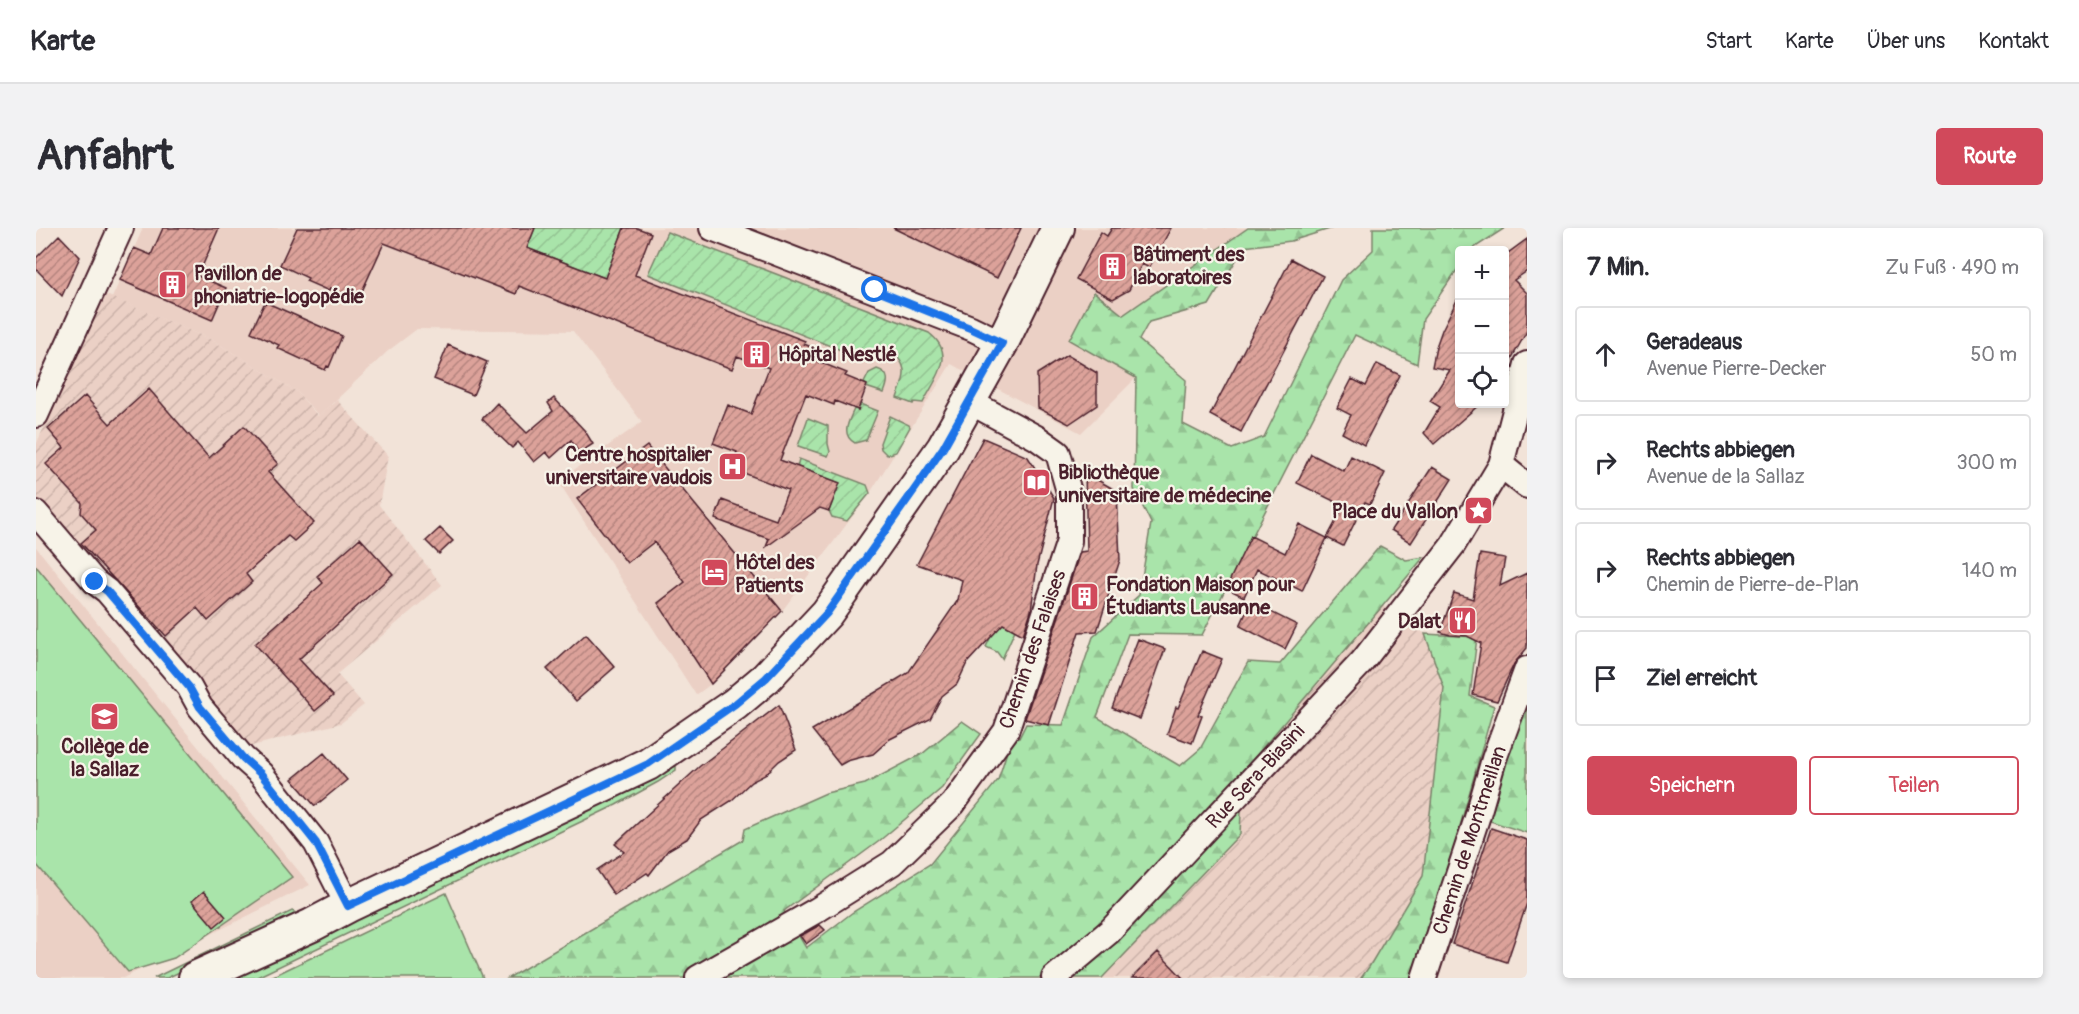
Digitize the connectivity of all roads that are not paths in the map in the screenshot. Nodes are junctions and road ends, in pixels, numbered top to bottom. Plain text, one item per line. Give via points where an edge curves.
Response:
1 (121, 228) edge
2 (712, 228) edge
3 (1058, 228) edge
4 (1002, 343) junction
5 (1524, 374) edge
6 (970, 402) junction
7 (36, 415) edge
8 (1501, 465) junction
9 (1527, 486) edge
10 (36, 513) edge
11 (1527, 669) edge
12 (348, 906) junction
13 (195, 978) edge
14 (698, 978) edge
15 (1054, 978) edge
16 (1424, 978) edge

1 - 7 street
2 - 4 street
3 - 4 main road
4 - 6 main road
5 - 8 street
6 - 12 main road via 943,448 827,613 780,664 735,704 648,764
6 - 14 street, Chemin des Falaises via 1058,453 1069,492 1069,541 1006,730 953,804 892,863
8 - 9 street
8 - 15 street, Rue Sera-Biasini via 1453,545 1362,662 1110,932
10 - 12 street via 189,687 200,707 316,843
11 - 16 street, Chemin de Montmeillan
12 - 13 main road

